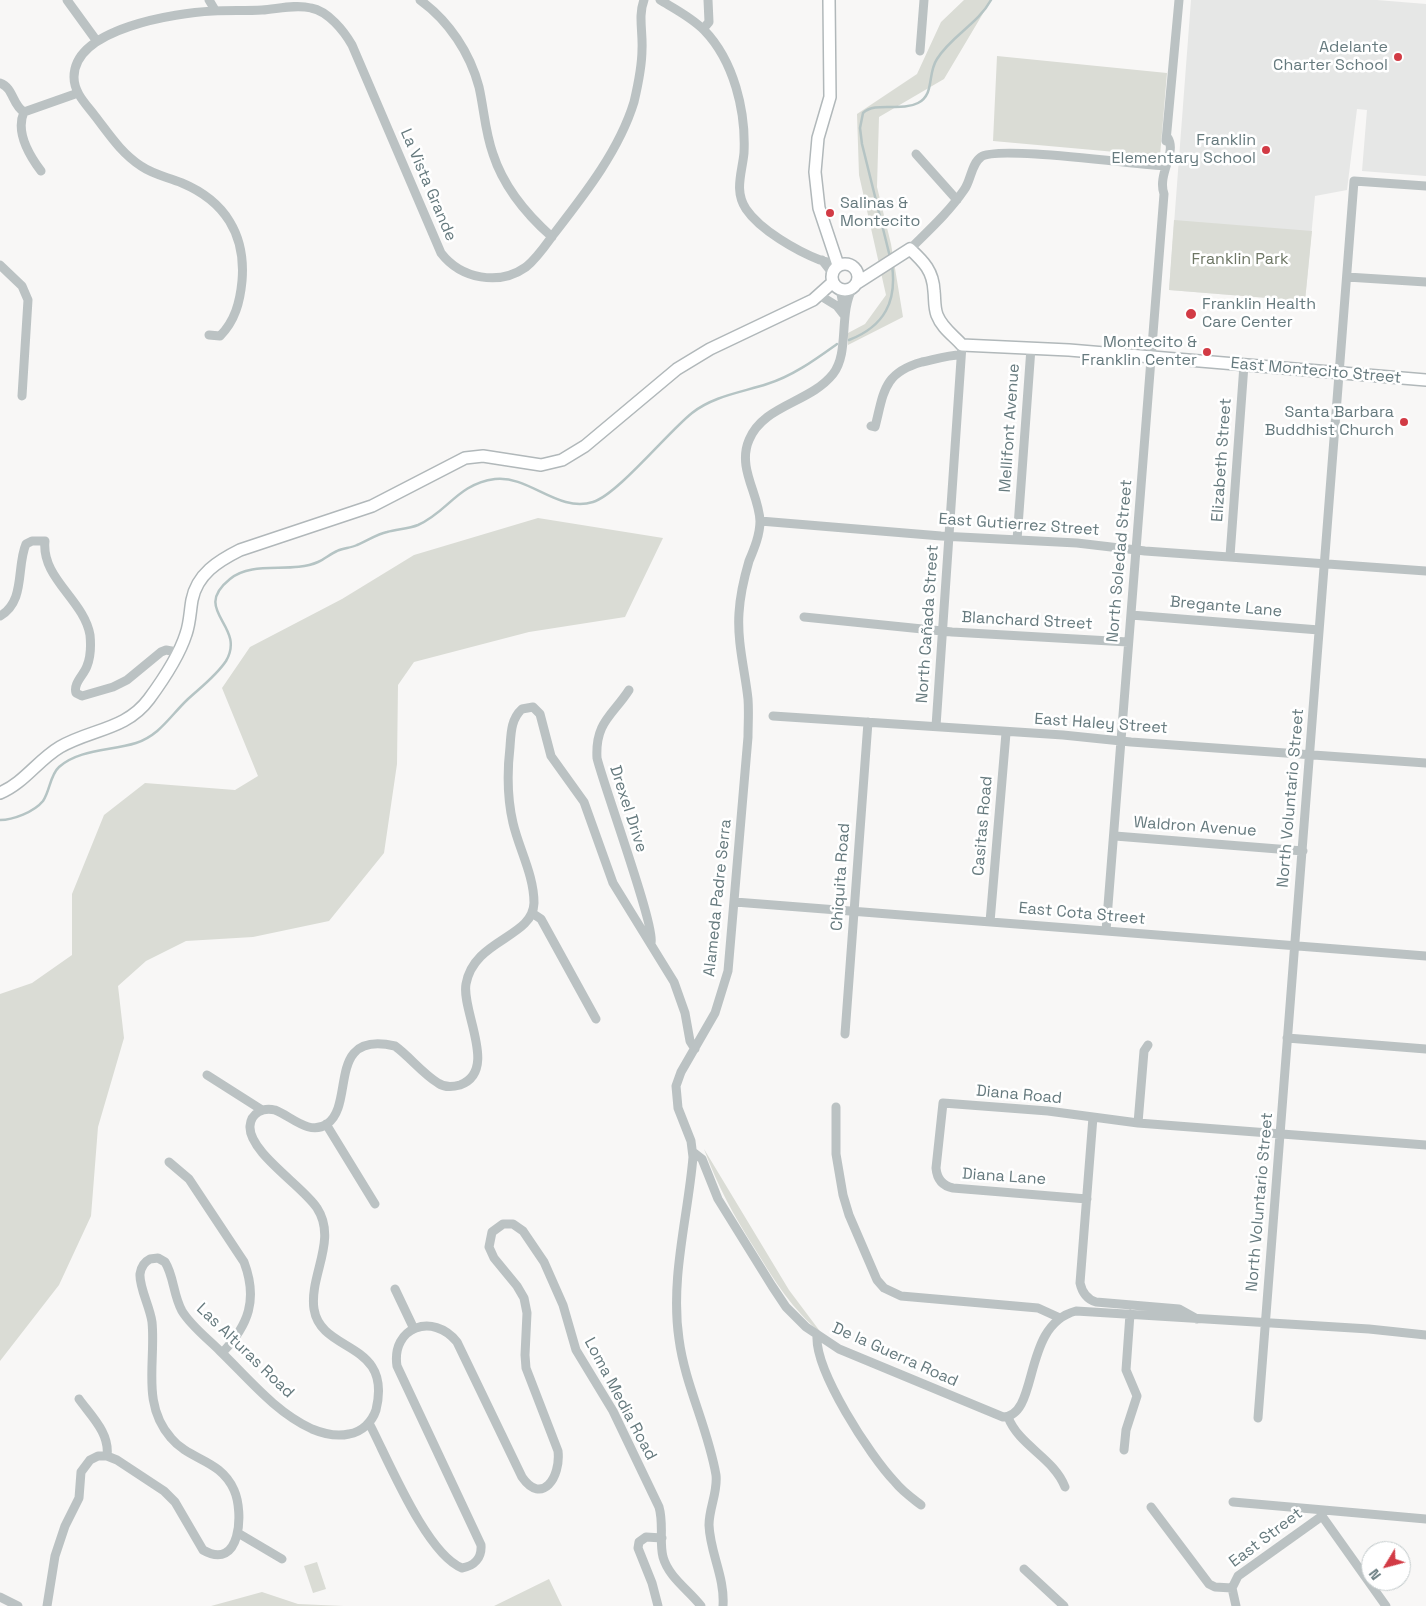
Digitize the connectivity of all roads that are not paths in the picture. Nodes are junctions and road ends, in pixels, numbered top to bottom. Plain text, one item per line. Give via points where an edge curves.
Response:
1 (67, 0) edge
2 (209, 0) edge
3 (420, 0) edge
4 (644, 0) edge
5 (660, 0) edge
6 (708, 0) edge
7 (829, 0) edge
8 (924, 0) edge
9 (1179, 0) edge
10 (313, 4) edge
11 (215, 10) junction
12 (703, 29) junction
13 (96, 40) junction
14 (920, 51) dead end
15 (0, 83) edge
16 (78, 93) junction
17 (24, 112) junction
18 (916, 154) dead end
19 (1166, 167) junction
20 (41, 171) dead end
21 (1426, 186) edge
22 (957, 200) junction
23 (828, 233) junction
24 (552, 237) junction
25 (910, 249) junction
26 (832, 250) junction
27 (820, 259) junction
28 (0, 266) edge
29 (878, 268) junction
30 (841, 275) junction
31 (1347, 277) junction
32 (1426, 282) edge
33 (855, 285) junction
34 (819, 299) junction
35 (844, 313) junction
36 (209, 335) dead end
37 (1031, 348) junction
38 (962, 350) junction
39 (1151, 358) junction
40 (1244, 366) junction
41 (1340, 372) junction
42 (1426, 380) edge
43 (22, 396) dead end
44 (871, 426) dead end
45 (760, 521) junction
46 (950, 536) junction
47 (1017, 540) junction
48 (1136, 549) junction
49 (1230, 556) junction
50 (1325, 563) junction
51 (1426, 571) edge
52 (1130, 615) junction
53 (0, 616) edge
54 (804, 617) dead end
55 (1319, 630) junction
56 (943, 631) junction
57 (1128, 642) junction
58 (177, 652) junction
59 (628, 690) dead end
60 (773, 716) dead end
61 (868, 722) junction
62 (936, 726) junction
63 (1006, 733) junction
64 (1122, 741) junction
65 (1310, 756) junction
66 (1426, 763) edge
67 (0, 793) edge
68 (1115, 836) junction
69 (1303, 851) junction
70 (735, 902) junction
71 (854, 912) junction
72 (532, 913) junction
73 (990, 922) junction
74 (1106, 931) junction
75 (651, 943) junction
76 (1294, 946) junction
77 (1426, 956) edge
78 (596, 1019) dead end
79 (845, 1034) dead end
80 (1287, 1038) junction
81 (1148, 1045) dead end
82 (695, 1049) junction
83 (1426, 1050) edge
84 (206, 1075) dead end
85 (943, 1104) joint
86 (836, 1107) dead end
87 (262, 1110) junction
88 (1093, 1117) junction
89 (1138, 1122) junction
90 (326, 1124) junction
91 (1281, 1134) junction
92 (1426, 1145) edge
93 (692, 1152) junction
94 (169, 1162) dead end
95 (1087, 1199) junction
96 (375, 1204) dead end
97 (395, 1289) dead end
98 (1130, 1314) junction
99 (1060, 1318) junction
100 (1197, 1319) junction
101 (1266, 1323) junction
102 (414, 1329) junction
103 (1426, 1335) edge
104 (817, 1336) junction
105 (222, 1353) junction
106 (79, 1399) dead end
107 (1008, 1417) junction
108 (1258, 1418) dead end
109 (369, 1423) junction
110 (1124, 1450) dead end
111 (107, 1456) junction
112 (1065, 1487) dead end
113 (1232, 1502) dead end
114 (921, 1505) dead end
115 (1150, 1507) dead end
116 (1323, 1513) junction
117 (1426, 1519) edge
118 (238, 1533) junction
119 (662, 1538) junction
120 (282, 1559) dead end
121 (1024, 1569) dead end
122 (1232, 1588) junction
123 (0, 1597) edge
124 (18, 1606) edge
125 (47, 1606) edge
126 (658, 1606) edge
127 (702, 1606) edge
128 (723, 1606) edge
129 (1064, 1606) edge
130 (1236, 1606) edge
131 (1386, 1606) edge

1 - 13 street
2 - 11 street
3 - 24 street via 450,30 469,61 479,88 490,146 505,182 528,214
4 - 24 street, La Vista Grande via 641,64 626,123 592,183
5 - 12 street
6 - 12 street via 709,22
7 - 23 main road via 830,97 818,138 815,172 819,208
8 - 14 street
9 - 19 street, North Soledad Street via 1168,138 1171,142
10 - 11 street, La Vista Grande
10 - 24 street, La Vista Grande via 340,28 352,45 432,234 448,261 476,276 505,276 531,263
11 - 13 street, La Vista Grande via 155,19
12 - 27 street via 726,63 740,101 744,140 739,188 742,202 760,225
13 - 16 street via 76,63 74,81
15 - 17 street via 9,89
16 - 17 street
16 - 36 street via 129,158 153,173 203,194 231,223 243,261 240,297 226,330 220,336
17 - 20 street via 21,130 30,156
18 - 22 street
19 - 22 street via 990,153 977,161 967,186
19 - 39 street, North Soledad Street via 1168,189 1164,194
21 - 31 street, North Voluntario Street via 1354,181
22 - 25 street
23 - 26 main road
23 - 30 main road via 835,240
25 - 29 main road
25 - 38 main road via 930,271 935,308 941,324
26 - 27 street
26 - 30 main road
27 - 30 street
28 - 43 street via 17,280 28,300
29 - 30 main road
29 - 33 main road
30 - 33 main road
30 - 33 main road via 848,289
30 - 34 main road
30 - 35 street, Alameda Padre Serra
31 - 32 street
31 - 41 street, North Voluntario Street
33 - 35 street, Alameda Padre Serra
34 - 35 street via 837,306
34 - 58 main road via 687,362 646,392 585,446 557,462 532,465 491,457 465,458 372,506 226,557 207,570 196,586 186,635
35 - 45 street, Alameda Padre Serra via 840,356 833,373 812,392 766,418 748,441 746,463
37 - 38 main road, East Montecito Street
37 - 39 main road, East Montecito Street
37 - 47 street, Mellifont Avenue
38 - 44 street via 900,370 884,390 875,427
38 - 46 street, North Cañada Street
39 - 40 main road, East Montecito Street
39 - 48 street, North Soledad Street
40 - 41 main road, East Montecito Street
40 - 49 street, Elizabeth Street
41 - 42 main road, East Montecito Street
41 - 50 street, North Voluntario Street
45 - 46 street, East Gutierrez Street
45 - 70 street, Alameda Padre Serra via 739,612 748,701
46 - 47 street, East Gutierrez Street
46 - 56 street, North Cañada Street
47 - 48 street, East Gutierrez Street via 1077,542
48 - 49 street, East Gutierrez Street
48 - 52 street, North Soledad Street
49 - 50 street, East Gutierrez Street
50 - 51 street, East Gutierrez Street
50 - 55 street, North Voluntario Street
52 - 55 street, Bregante Lane
52 - 57 street, North Soledad Street
53 - 58 street via 10,608 15,598 26,544 45,541 45,559 49,568 77,604 90,635 90,656 75,685 76,693 82,696 113,687 140,671 161,652
54 - 56 street, Blanchard Street
55 - 65 street, North Voluntario Street
56 - 57 street, Blanchard Street
56 - 62 street, North Cañada Street
57 - 64 street, North Soledad Street
58 - 67 main road via 162,680 135,714 116,726 60,748
59 - 75 street, Drexel Drive via 603,724 597,758 647,914 653,938
60 - 61 street, East Haley Street
61 - 62 street, East Haley Street
61 - 71 street, Chiquita Road
62 - 63 street, East Haley Street
63 - 64 street, East Haley Street
63 - 73 street, Casitas Road
64 - 65 street, East Haley Street
64 - 68 street, North Soledad Street
65 - 66 street, East Haley Street
65 - 69 street, North Voluntario Street
68 - 69 street, Waldron Avenue
68 - 74 street, North Soledad Street
69 - 76 street, North Voluntario Street
70 - 71 street, East Cota Street
70 - 82 street, Alameda Padre Serra via 728,971 719,1005
71 - 73 street, East Cota Street
71 - 79 street, Chiquita Road
72 - 75 street via 533,894 513,822 507,782 513,722 522,709 529,706 540,714 551,756 584,802 613,883
72 - 78 street via 541,919
72 - 90 street via 522,927 489,948 470,969 466,998 478,1060 469,1080 457,1086 443,1086 395,1046 368,1046 356,1052 349,1061 337,1108
73 - 74 street, East Cota Street
74 - 76 street, East Cota Street
75 - 82 street via 677,989
76 - 77 street, East Cota Street
76 - 80 street, North Voluntario Street
80 - 83 street
80 - 91 street, North Voluntario Street
81 - 89 street via 1144,1051
82 - 93 street, Alameda Padre Serra via 676,1086 678,1108
84 - 87 street
85 - 88 street, Diana Road
85 - 95 street, Diana Lane via 936,1168 944,1185
86 - 99 street via 836,1154 849,1215 874,1275 884,1288 901,1296 1038,1308
87 - 90 street via 275,1110 305,1126
87 - 109 street via 250,1123 255,1142 283,1175 312,1201 322,1217 324,1235 314,1300 315,1315 324,1328 358,1351 376,1373 378,1400
88 - 89 street, Diana Road
88 - 95 street
89 - 91 street, Diana Road
90 - 96 street
91 - 92 street, Diana Road
91 - 101 street, North Voluntario Street
93 - 104 street, De la Guerra Road via 702,1159 718,1199 781,1300
93 - 128 street, Alameda Padre Serra via 676,1316 682,1356 716,1475 709,1526 722,1584
94 - 105 street via 189,1179 249,1274 249,1314
95 - 100 street via 1080,1282 1088,1299 1179,1310
97 - 102 street
98 - 99 street via 1076,1311
98 - 100 street
98 - 110 street via 1126,1370 1137,1396 1126,1430
99 - 107 street via 1040,1342 1021,1406
100 - 101 street
101 - 103 street
101 - 108 street, North Voluntario Street
102 - 109 street via 398,1348 397,1366 479,1540 480,1554 474,1564 462,1568 454,1564 428,1534 406,1498
102 - 119 street, Loma Media Road via 432,1326 451,1335 526,1483 538,1488 551,1483 558,1471 558,1451 526,1368 526,1302 494,1258 488,1242 492,1232 503,1224 513,1224 523,1231 552,1277 576,1350 605,1398 658,1507
104 - 107 street, De la Guerra Road via 922,1385
104 - 114 street via 816,1344 833,1386 855,1428 895,1483
105 - 109 street, Las Alturas Road via 261,1392 310,1428 341,1436 360,1430
105 - 118 street, Las Alturas Road via 187,1319 174,1294 165,1262 154,1258 146,1261 141,1268 140,1279 152,1324 150,1381 157,1413 176,1444 212,1464 229,1480 238,1502
106 - 111 street via 106,1436
107 - 112 street via 1019,1433 1054,1468
111 - 118 street via 164,1491 175,1502 197,1543 207,1552 228,1550
111 - 125 street via 94,1457 82,1472 79,1498 55,1556
113 - 116 street
115 - 122 street via 1209,1584
116 - 117 street
116 - 122 street, East Street via 1241,1573
116 - 131 street
118 - 120 street
119 - 126 street via 646,1537 639,1542 638,1548
119 - 127 street, Loma Media Road via 666,1566
121 - 129 street
122 - 130 street
123 - 124 street

